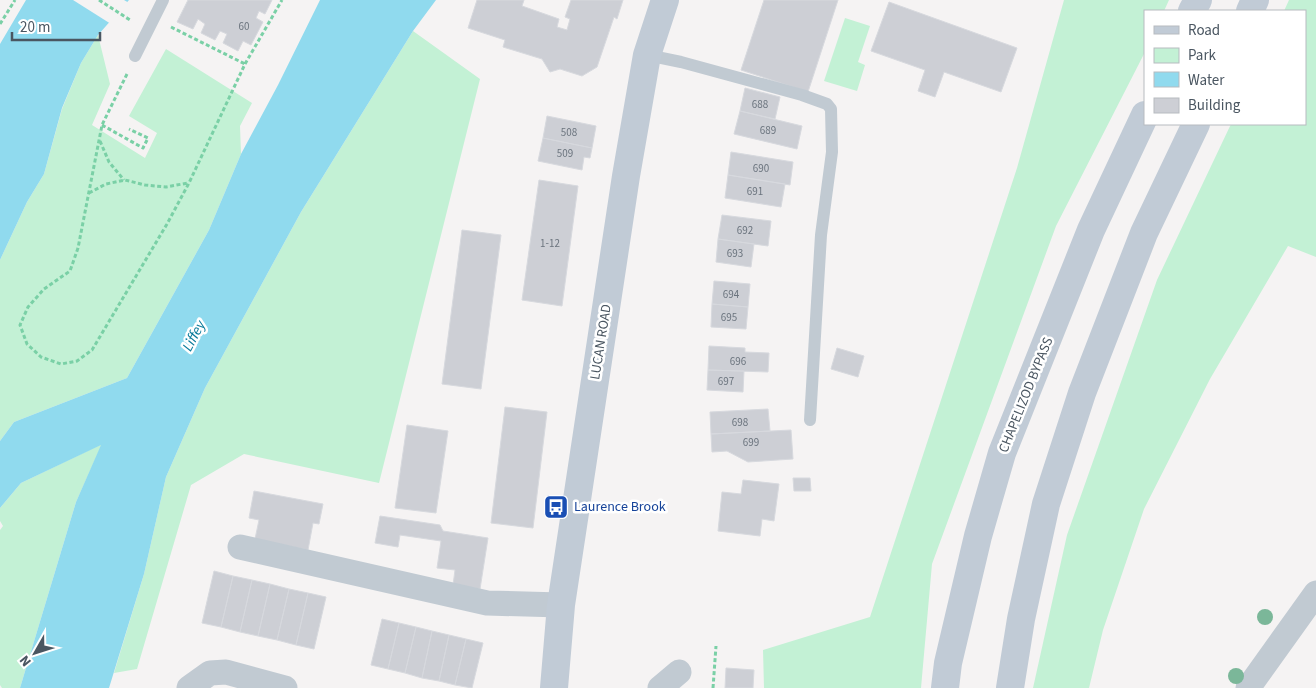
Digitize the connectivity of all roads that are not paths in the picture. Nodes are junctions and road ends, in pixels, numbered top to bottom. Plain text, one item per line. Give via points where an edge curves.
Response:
1 (163, 0) edge
2 (665, 0) edge
3 (647, 55) junction
4 (136, 56) road end
5 (1144, 116) edge
6 (1196, 125) edge
7 (810, 420) dead end
8 (240, 546) dead end
9 (1316, 592) edge
10 (561, 605) junction
11 (189, 688) edge
12 (285, 688) edge
13 (554, 688) edge
14 (945, 688) edge
15 (1010, 688) edge
16 (1248, 688) edge

1 - 4 lane
2 - 3 main road, LUCAN ROAD
3 - 7 lane via 802,95 827,104 831,110 832,152 821,235
3 - 10 main road, LUCAN ROAD
5 - 14 main road, CHAPELIZOD BYPASS via 1091,230 1002,453 978,536 948,662
6 - 15 main road via 1144,233 1082,393 1046,504
8 - 10 street via 487,603
9 - 16 street
10 - 13 main road, LUCAN ROAD
11 - 12 street via 210,673 226,672

